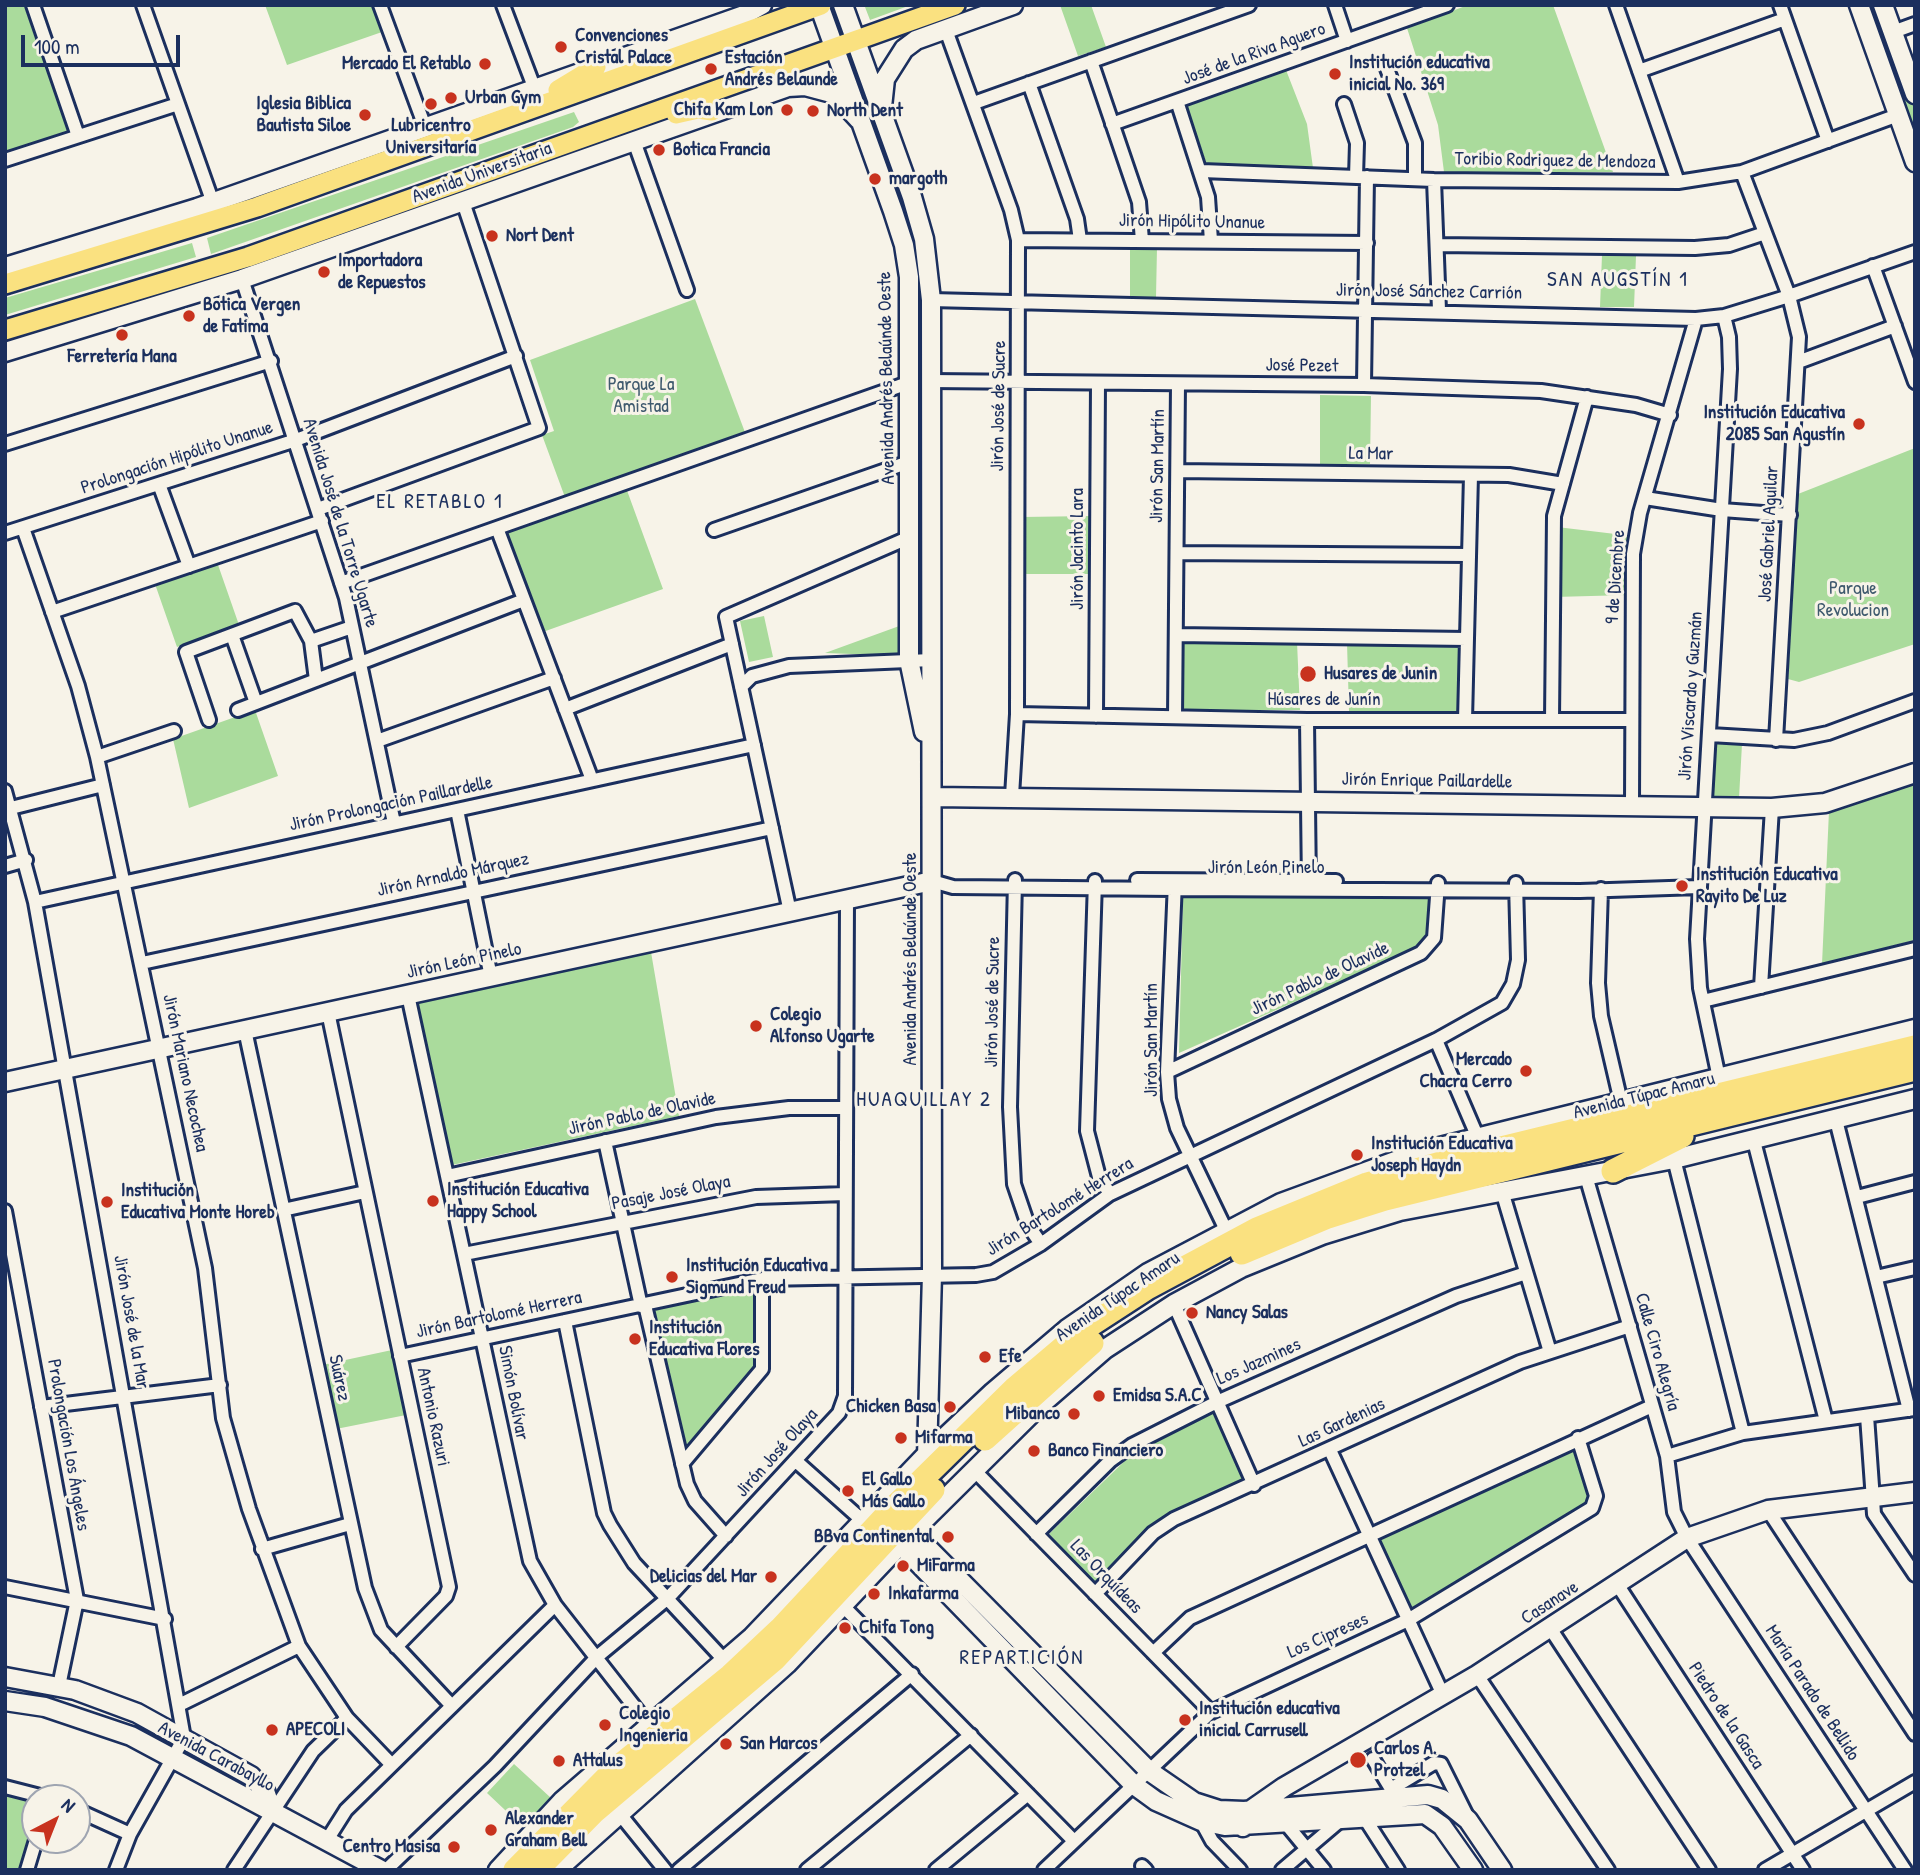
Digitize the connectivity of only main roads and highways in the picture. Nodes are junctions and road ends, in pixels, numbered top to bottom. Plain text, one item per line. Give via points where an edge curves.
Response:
1 (820, 5) edge
2 (955, 5) edge
3 (596, 67) road end
4 (712, 111) road end
5 (514, 116) junction
6 (637, 118) junction
7 (5, 284) edge
8 (5, 330) edge
9 (1915, 1047) edge
10 (1915, 1069) edge
11 (1718, 1118) junction
12 (1614, 1171) road end
13 (904, 1524) junction
14 (514, 1870) edge
15 (537, 1870) edge

1 - 5 main road
2 - 6 main road, Avenida Universitaria
3 - 5 main road
4 - 6 main road
5 - 7 main road via 236,214
6 - 8 main road, Avenida Universitaria via 248,257
9 - 13 highway, Avenida Túpac Amaru via 1421,1168 1285,1216 1184,1267 1087,1328 918,1473
10 - 11 highway, Avenida Túpac Amaru
11 - 12 highway
11 - 13 highway, Avenida Túpac Amaru via 1385,1199 1238,1255 1091,1343 964,1458
13 - 14 highway, Avenida Túpac Amaru via 613,1772
13 - 15 highway, Avenida Túpac Amaru via 775,1659 594,1812

